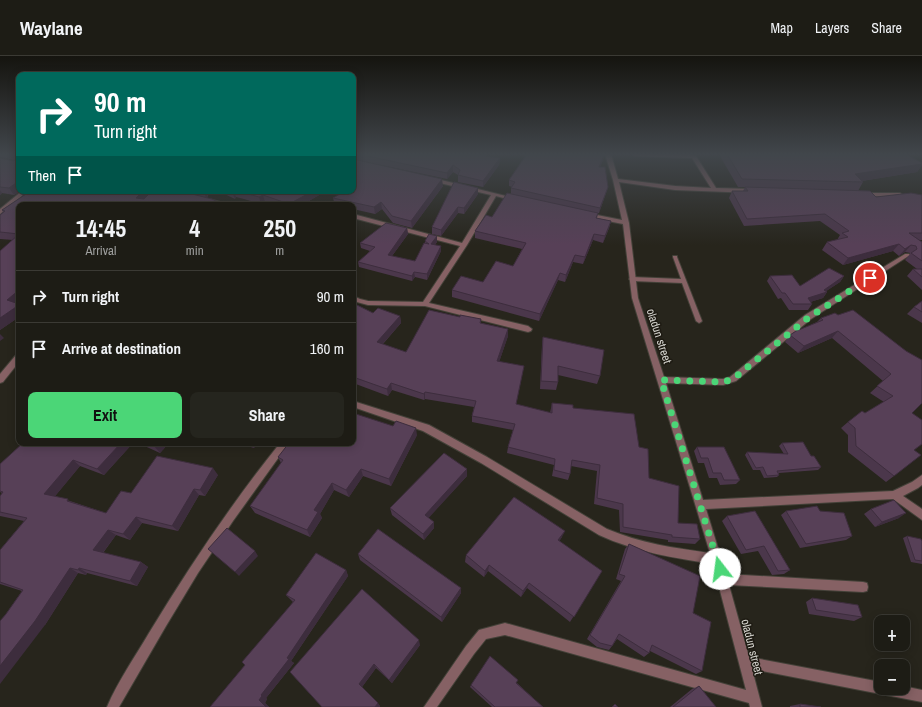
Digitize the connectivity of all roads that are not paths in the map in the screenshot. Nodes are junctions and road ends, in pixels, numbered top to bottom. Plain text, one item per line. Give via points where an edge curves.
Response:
1 (452, 184) edge
2 (617, 184) edge
3 (647, 184) edge
4 (711, 184) edge
5 (715, 190) junction
6 (760, 191) edge
7 (21, 194) edge
8 (859, 194) edge
9 (494, 195) junction
10 (908, 196) edge
11 (200, 199) edge
12 (525, 201) edge
13 (213, 202) edge
14 (0, 212) edge
15 (579, 213) edge
16 (356, 217) edge
17 (626, 223) junction
18 (464, 245) junction
19 (907, 255) edge
20 (675, 257) dead end
21 (632, 279) junction
22 (684, 281) junction
23 (356, 300) edge
24 (425, 304) junction
25 (699, 321) dead end
26 (528, 329) dead end
27 (16, 361) edge
28 (0, 380) edge
29 (661, 380) junction
30 (356, 405) edge
31 (283, 446) edge
32 (922, 479) edge
33 (894, 495) junction
34 (701, 505) junction
35 (922, 515) edge
36 (717, 559) junction
37 (722, 579) junction
38 (863, 587) dead end
39 (744, 662) junction
40 (922, 696) edge
41 (754, 702) edge
42 (113, 707) edge
43 (430, 707) edge

1 - 9 street
2 - 17 street, oladun street
3 - 5 street
4 - 5 street
5 - 6 street
7 - 14 street
8 - 10 street
9 - 12 street
9 - 18 street
11 - 13 street
15 - 17 street
16 - 18 street
17 - 21 street, oladun street
18 - 24 street
19 - 29 street via 808,318 733,379 723,382
20 - 22 lane
21 - 22 lane
21 - 29 street, oladun street via 635,298
22 - 25 lane
23 - 24 street via 368,303
24 - 26 street
27 - 28 street
29 - 34 street, oladun street
30 - 36 street via 426,428 622,542
31 - 42 street via 253,483 195,567
32 - 33 street
33 - 34 street
33 - 35 street
34 - 36 street, oladun street
36 - 37 street, oladun street
37 - 38 street
37 - 39 street, oladun street
39 - 40 street
39 - 41 street, oladun street
41 - 43 street via 505,629 483,634

